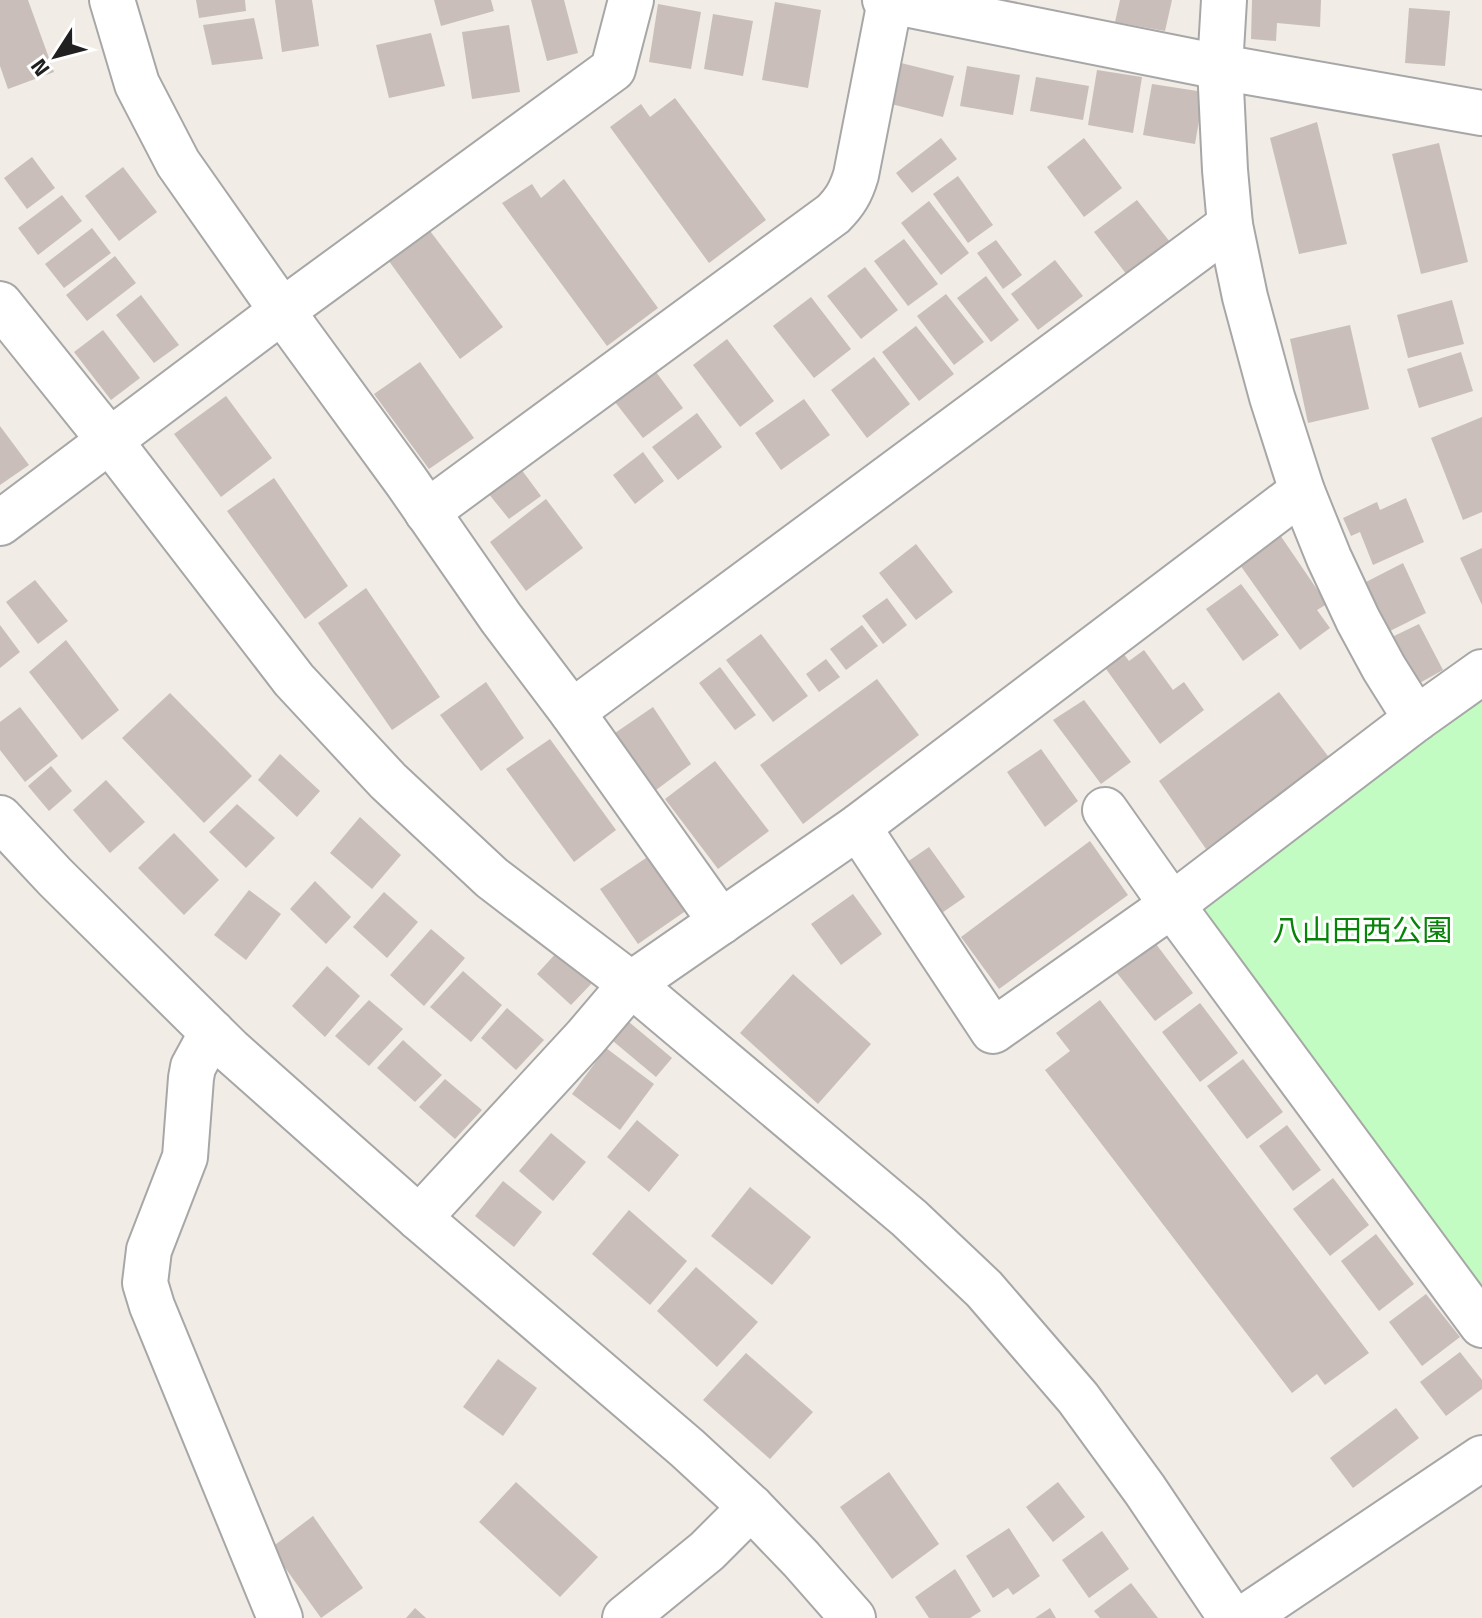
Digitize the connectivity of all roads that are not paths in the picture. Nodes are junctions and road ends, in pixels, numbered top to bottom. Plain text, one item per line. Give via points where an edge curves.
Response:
1 (112, 0) edge
2 (631, 0) edge
3 (887, 0) edge
4 (1224, 0) edge
5 (1220, 67) junction
6 (1482, 113) edge
7 (1230, 225) junction
8 (0, 304) edge
9 (282, 311) junction
10 (110, 441) junction
11 (1302, 491) junction
12 (427, 512) junction
13 (0, 523) edge
14 (1482, 672) edge
15 (572, 712) junction
16 (1416, 719) junction
17 (1105, 810) dead end
18 (0, 818) edge
19 (858, 827) junction
20 (1172, 905) junction
21 (721, 922) junction
22 (631, 984) junction
23 (212, 1032) junction
24 (419, 1218) junction
25 (1482, 1325) edge
26 (1482, 1458) edge
27 (751, 1507) junction
28 (280, 1618) edge
29 (625, 1618) edge
30 (853, 1618) edge
31 (1231, 1618) edge
32 (1244, 1618) edge

1 - 9 street via 137,84 178,163
2 - 9 street via 613,69
3 - 5 street
3 - 12 street via 856,175 843,204
4 - 5 street
5 - 6 street
5 - 7 street
7 - 11 street via 1272,397
7 - 15 street
8 - 10 street
9 - 10 street
9 - 12 street
10 - 13 street
10 - 22 street via 294,680 388,781 492,878
11 - 16 street via 1358,620
11 - 19 street
12 - 15 street
14 - 16 street
15 - 21 street
16 - 20 street
17 - 20 street
18 - 23 street
19 - 20 street via 993,1031
19 - 21 street
20 - 25 street
21 - 22 street
22 - 24 street
22 - 31 street via 909,1218 984,1289 1078,1398
23 - 24 street
23 - 28 street via 193,1067 185,1157 149,1250 145,1283
24 - 27 street
26 - 32 street
27 - 29 street
27 - 30 street

